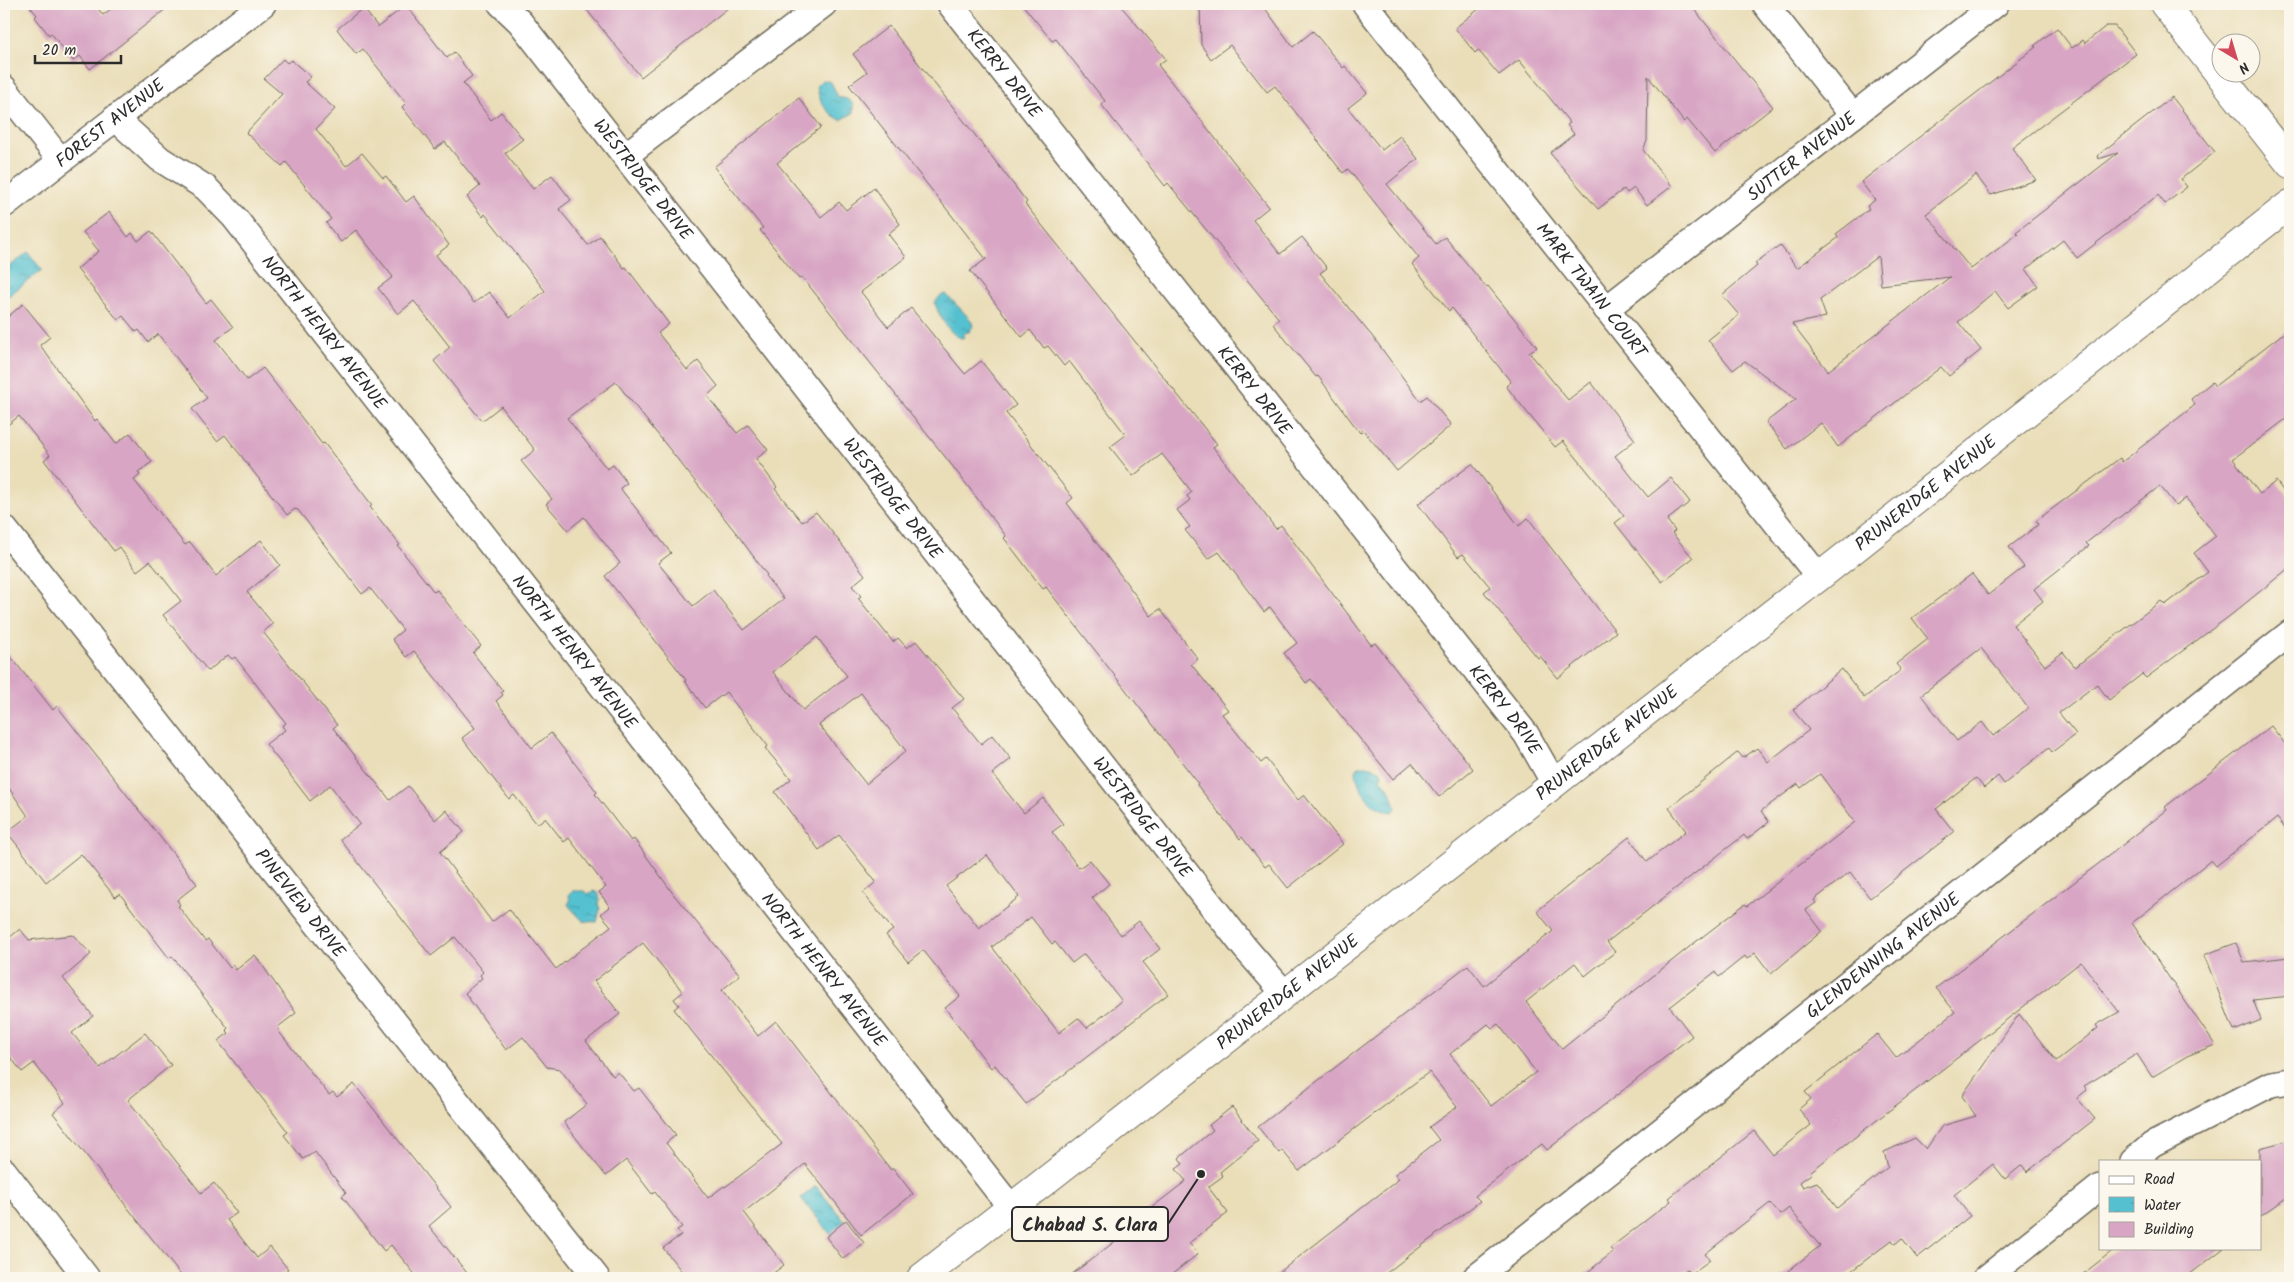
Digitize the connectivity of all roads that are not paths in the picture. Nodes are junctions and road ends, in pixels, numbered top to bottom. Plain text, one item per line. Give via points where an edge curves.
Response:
1 (264, 4) edge
2 (501, 4) edge
3 (824, 4) edge
4 (950, 4) edge
5 (1364, 4) edge
6 (1765, 4) edge
7 (1996, 4) edge
8 (2164, 4) edge
9 (4, 88) edge
10 (1853, 116) junction
11 (115, 118) junction
12 (626, 155) junction
13 (61, 160) junction
14 (2290, 164) edge
15 (2290, 204) edge
16 (4, 205) edge
17 (1606, 309) junction
18 (4, 528) edge
19 (1819, 577) junction
20 (2290, 635) edge
21 (1554, 783) junction
22 (1284, 994) junction
23 (2290, 1081) edge
24 (2133, 1160) edge
25 (4, 1171) edge
26 (2099, 1188) edge
27 (1012, 1209) junction
28 (935, 1274) edge
29 (87, 1278) edge
30 (597, 1278) edge
31 (1475, 1278) edge
32 (1986, 1278) edge

1 - 11 street, FOREST AVENUE
2 - 12 street, WESTRIDGE DRIVE via 520,22
3 - 12 street
4 - 21 street, KERRY DRIVE via 1526,734
5 - 17 street, MARK TWAIN COURT
6 - 10 street
7 - 10 street, SUTTER AVENUE
8 - 14 main road
9 - 13 street
10 - 17 street, SUTTER AVENUE
11 - 13 street, FOREST AVENUE
11 - 27 street, NORTH HENRY AVENUE via 160,158 206,188 234,217
12 - 22 street, WESTRIDGE DRIVE
13 - 16 street, FOREST AVENUE
15 - 19 main road, PRUNERIDGE AVENUE
17 - 19 street, MARK TWAIN COURT
18 - 30 street, PINEVIEW DRIVE
19 - 21 main road, PRUNERIDGE AVENUE
20 - 31 street, GLENDENNING AVENUE
21 - 22 main road, PRUNERIDGE AVENUE
22 - 27 main road, PRUNERIDGE AVENUE
23 - 24 street via 2271,1084 2152,1145
25 - 29 street
26 - 32 street
27 - 28 main road, PRUNERIDGE AVENUE

